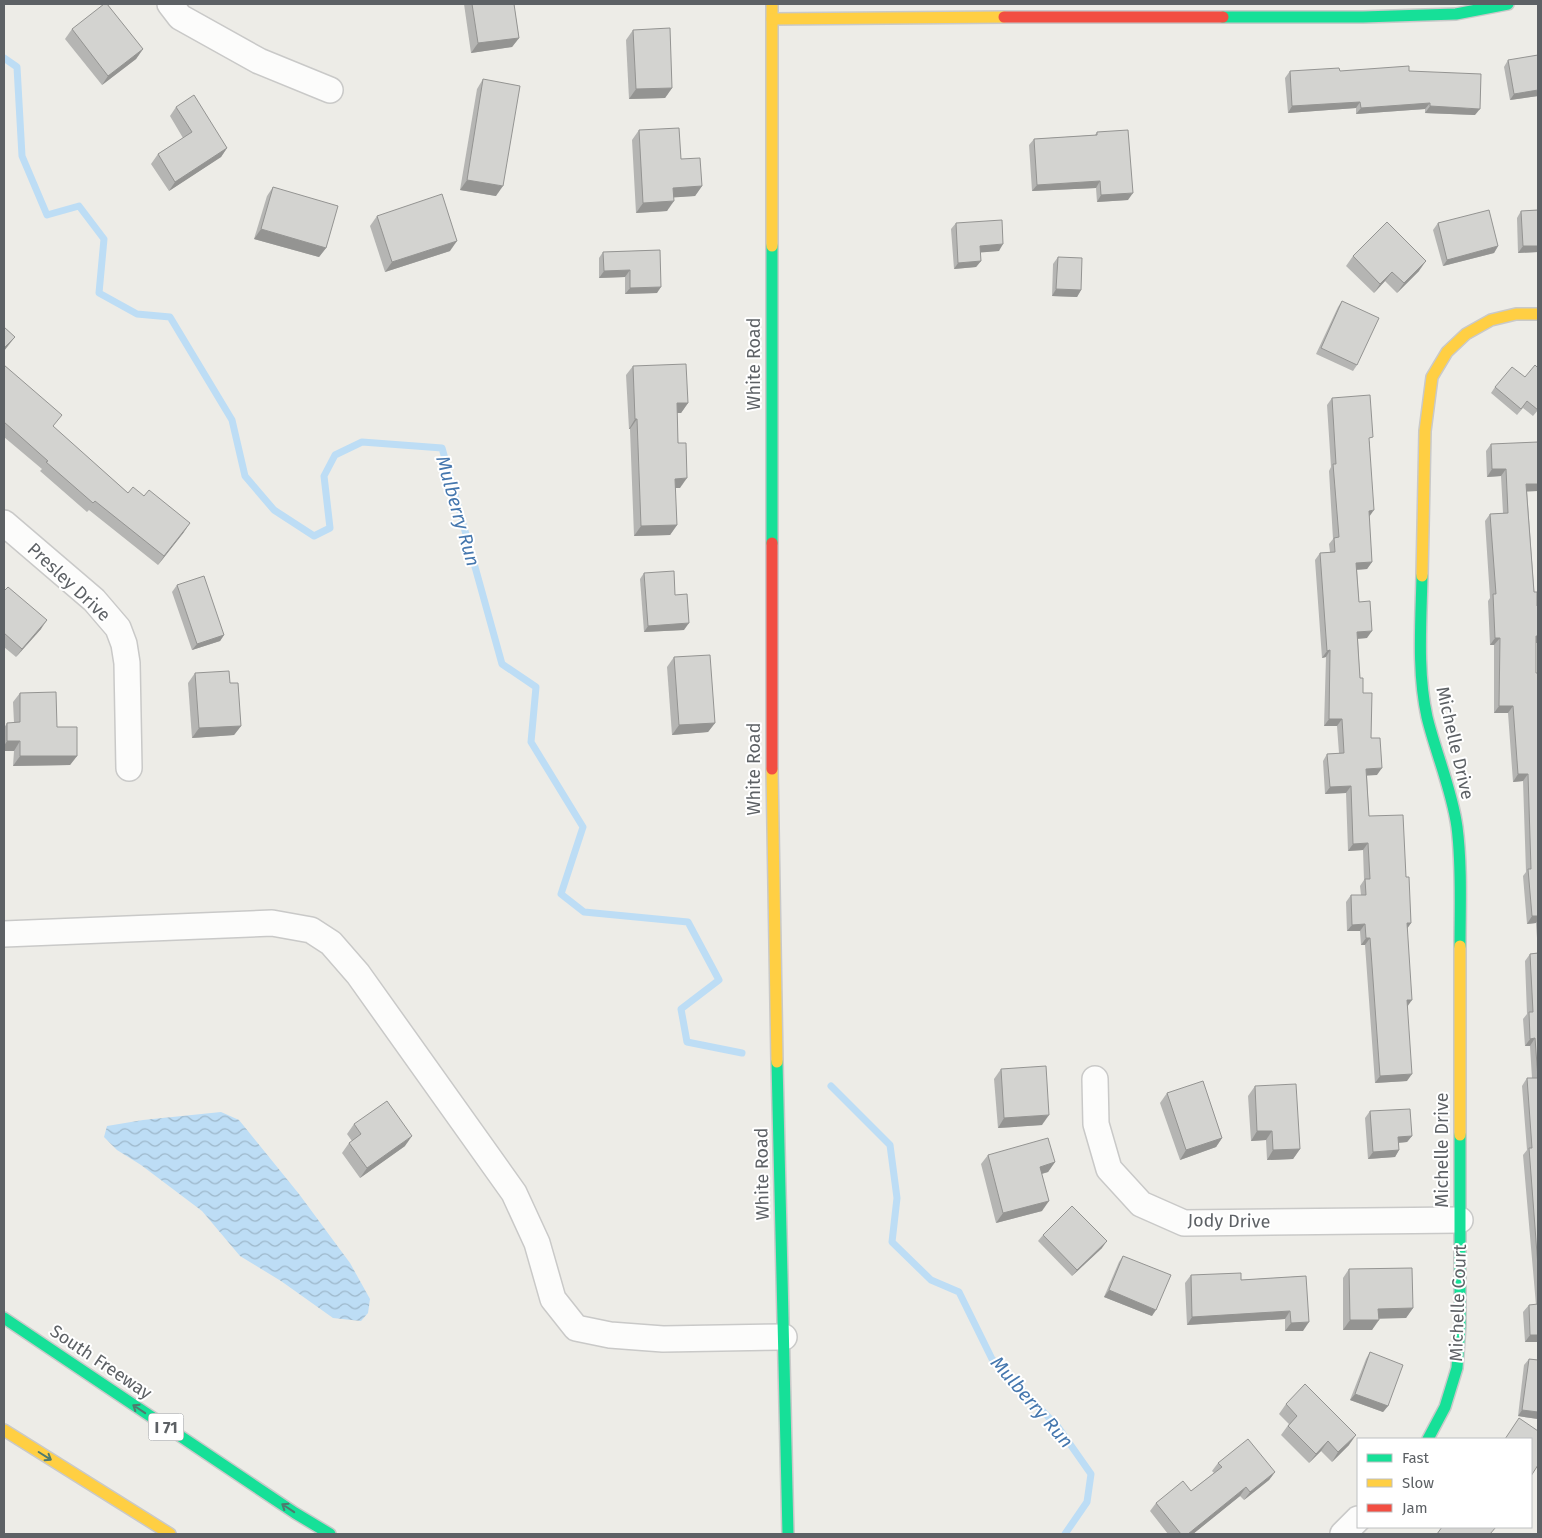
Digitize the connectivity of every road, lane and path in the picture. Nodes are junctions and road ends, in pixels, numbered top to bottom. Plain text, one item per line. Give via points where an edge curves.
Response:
1 (170, 4) edge
2 (772, 4) edge
3 (1508, 4) edge
4 (1090, 10) edge
5 (1424, 10) edge
6 (772, 19) junction
7 (330, 90) dead end
8 (1538, 314) edge
9 (4, 523) edge
10 (129, 768) dead end
11 (4, 934) edge
12 (1095, 1079) dead end
13 (1460, 1220) junction
14 (4, 1318) edge
15 (784, 1337) junction
16 (4, 1430) edge
17 (1429, 1438) edge
18 (1357, 1520) edge
19 (170, 1534) edge
20 (330, 1534) edge
21 (788, 1534) edge
22 (1342, 1534) edge

1 - 7 street via 180,16 258,61
2 - 6 main road, White Road
3 - 5 main road via 1456,14
4 - 5 main road via 1363,17
4 - 6 main road
6 - 15 main road, White Road via 772,817
8 - 13 main road, Michelle Drive via 1516,314 1491,320 1466,334 1448,352 1432,377 1425,431 1420,662 1427,716 1456,827 1460,875
9 - 10 street, Presley Drive via 94,600 118,628 127,663
11 - 15 street via 272,923 310,930 331,943 358,974 514,1193 537,1243 553,1299 576,1328 610,1336 663,1339
12 - 13 street, Jody Drive via 1096,1124 1109,1169 1141,1204 1184,1223
13 - 17 main road, Michelle Court via 1457,1368 1445,1407
20 -> 14 main road, South Freeway / I 71
15 - 21 main road, White Road
16 -> 19 main road
18 - 22 street

